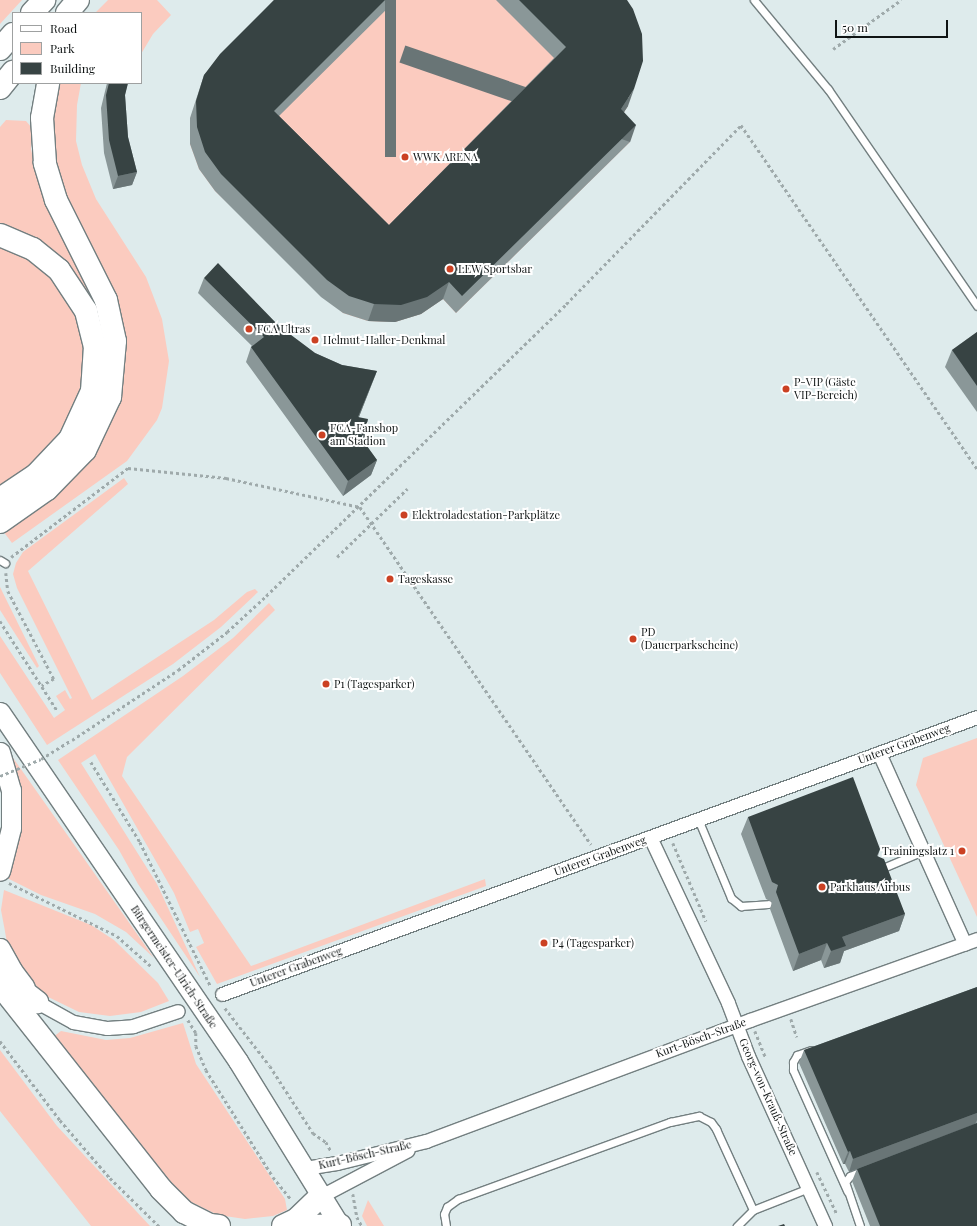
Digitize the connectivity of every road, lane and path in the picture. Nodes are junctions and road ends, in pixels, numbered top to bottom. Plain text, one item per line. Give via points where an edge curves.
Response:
1 (44, 0) edge
2 (79, 0) edge
3 (754, 0) edge
4 (901, 0) edge
5 (33, 12) edge
6 (68, 12) edge
7 (74, 12) edge
8 (12, 35) edge
9 (0, 49) edge
10 (833, 49) dead end
11 (12, 73) edge
12 (48, 84) edge
13 (0, 88) edge
14 (0, 235) edge
15 (977, 306) edge
16 (977, 469) edge
17 (407, 489) dead end
18 (0, 499) edge
19 (360, 507) junction
20 (0, 522) edge
21 (373, 524) junction
22 (337, 557) dead end
23 (3, 561) edge
24 (0, 621) edge
25 (42, 686) junction
26 (57, 710) dead end
27 (0, 712) edge
28 (977, 717) edge
29 (0, 752) edge
30 (879, 753) junction
31 (91, 762) dead end
32 (0, 776) edge
33 (698, 819) junction
34 (650, 837) junction
35 (923, 851) junction
36 (597, 857) junction
37 (876, 871) edge
38 (1, 875) edge
39 (768, 904) dead end
40 (971, 942) edge
41 (0, 948) edge
42 (154, 969) dead end
43 (0, 974) edge
44 (0, 985) edge
45 (220, 998) junction
46 (37, 1002) junction
47 (787, 1008) junction
48 (181, 1012) joint
49 (736, 1025) junction
50 (797, 1037) dead end
51 (0, 1041) edge
52 (818, 1047) edge
53 (426, 1141) junction
54 (337, 1163) junction
55 (305, 1168) junction
56 (870, 1168) edge
57 (347, 1183) junction
58 (810, 1188) junction
59 (847, 1191) junction
60 (321, 1196) junction
61 (753, 1210) junction
62 (309, 1220) edge
63 (340, 1225) edge
64 (159, 1226) edge
65 (220, 1226) edge
66 (282, 1226) edge
67 (362, 1226) edge
68 (446, 1226) edge
69 (737, 1226) edge
70 (825, 1226) edge
71 (860, 1226) edge

1 - 5 highway
2 - 6 highway
2 - 7 highway
3 - 15 lane via 828,89
4 - 10 path
8 - 9 highway
11 - 13 highway
12 - 20 highway via 42,118 45,163 56,200 106,300 115,341 110,397 85,450 47,489
14 - 18 highway via 33,249 59,270 86,311 95,346 92,391 70,440 36,475
16 - 19 path via 741,125 566,304
17 - 21 path
19 - 21 path
19 - 23 path via 226,478 128,468
19 - 32 path, bridge via 227,632 178,670 41,759
21 - 22 path
21 - 36 path via 594,847
23 - 25 path via 8,591 54,679
24 - 25 path
25 - 26 path
27 - 55 main road, Bürgermeister-Ulrich-Straße via 207,1016
28 - 30 street, Unterer Grabenweg
29 - 38 main road via 11,790 10,828
30 - 33 street, Unterer Grabenweg
30 - 35 street
31 - 45 path via 140,842
33 - 34 street, Unterer Grabenweg
33 - 39 lane via 735,903 748,907
34 - 36 street, Unterer Grabenweg
34 - 49 street, Georg-von-Krauß-Straße
35 - 37 lane
35 - 40 street
36 - 45 street, Unterer Grabenweg
38 - 42 path via 33,897 92,922 117,936
40 - 47 street, Kurt-Bösch-Straße
41 - 46 main road via 12,970
43 - 46 highway
44 - 65 highway via 161,1189 184,1212 210,1225
45 - 54 path via 270,1066 313,1133 326,1142
46 - 48 street via 73,1022 107,1028 133,1026
47 - 49 street, Kurt-Bösch-Straße
47 - 50 path
48 - 62 path via 196,1033 196,1046 206,1070 273,1177
49 - 53 street, Kurt-Bösch-Straße
49 - 58 street, Georg-von-Krauß-Straße
51 - 64 path via 60,1120 110,1178
52 - 59 lane via 796,1055 792,1062 793,1070
53 - 54 street, Kurt-Bösch-Straße
53 - 57 street, Kurt-Bösch-Straße
54 - 55 street, Kurt-Bösch-Straße
55 - 60 main road, Bürgermeister-Ulrich-Straße
56 - 59 lane via 846,1179
57 - 60 street, Kurt-Bösch-Straße
57 - 67 path via 356,1200 357,1217
58 - 61 lane
58 - 70 street, Georg-von-Krauß-Straße
59 - 71 lane
60 - 62 highway
60 - 63 main road, Bürgermeister-Ulrich-Straße
61 - 68 lane via 711,1122 706,1118 691,1116 458,1199 446,1211
61 - 69 lane
62 - 63 highway
62 - 66 highway

